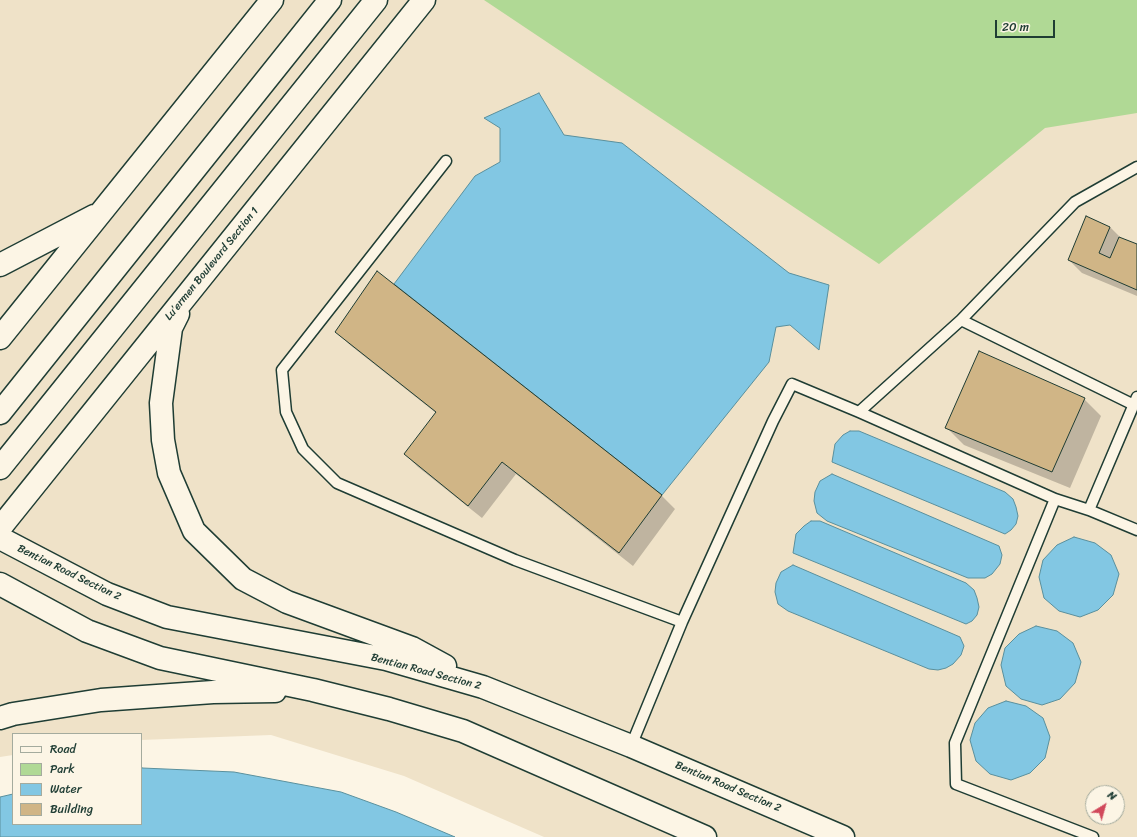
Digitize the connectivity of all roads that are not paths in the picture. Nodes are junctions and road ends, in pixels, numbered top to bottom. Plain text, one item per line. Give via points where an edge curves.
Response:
1 (272, 0) edge
2 (330, 0) edge
3 (376, 0) edge
4 (424, 0) edge
5 (446, 161) dead end
6 (1137, 167) edge
7 (102, 212) junction
8 (0, 265) edge
9 (188, 294) junction
10 (961, 320) junction
11 (0, 338) edge
12 (1135, 401) edge
13 (859, 412) junction
14 (0, 413) edge
15 (0, 468) edge
16 (1055, 499) junction
17 (1089, 510) junction
18 (0, 528) edge
19 (1137, 530) edge
20 (0, 538) edge
21 (0, 584) edge
22 (682, 622) junction
23 (483, 687) junction
24 (313, 690) junction
25 (0, 718) edge
26 (632, 746) junction
27 (706, 837) edge
28 (843, 837) edge
29 (1093, 837) edge

1 - 7 street
2 - 14 street
3 - 15 street
4 - 9 street, Lu’ermen Boulevard Section 1
5 - 22 lane via 282,370 286,412 302,449 337,483 515,560
6 - 10 lane via 1076,202
7 - 8 street
7 - 11 street
9 - 18 street, Lu’ermen Boulevard Section 1
9 - 23 street via 171,328 161,403 162,440 169,473 194,531 243,580 287,602 412,648
10 - 12 lane
10 - 13 lane
12 - 17 lane
13 - 16 lane
13 - 22 lane via 792,384
16 - 17 lane
16 - 29 lane via 955,743 956,784
17 - 19 lane
20 - 23 street, Bentian Road Section 2 via 107,594 167,617 386,659
21 - 24 street via 87,631 160,658
22 - 26 lane
23 - 26 street, Bentian Road Section 2
24 - 25 street via 212,692 101,700
24 - 27 street via 463,731
26 - 28 street, Bentian Road Section 2

